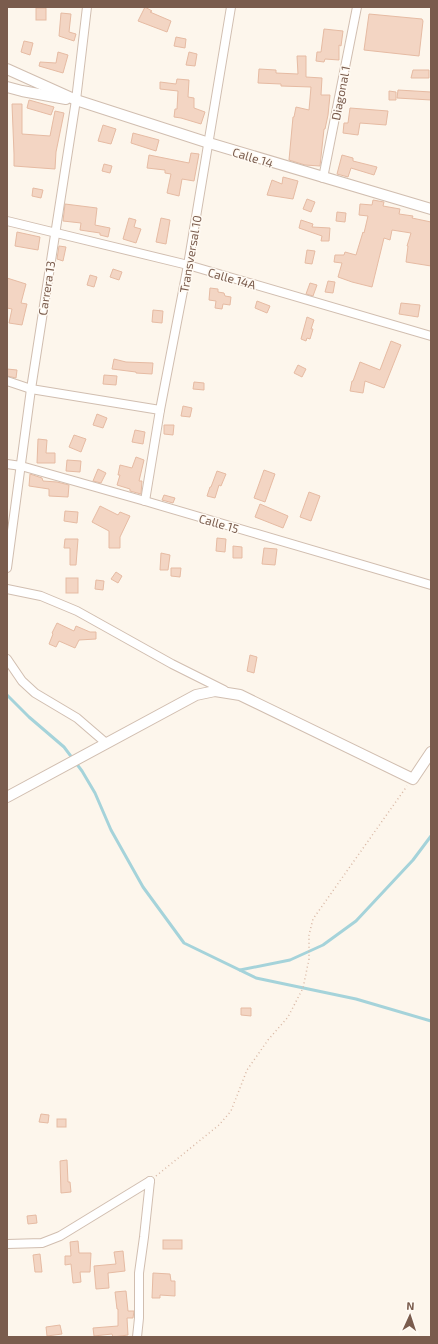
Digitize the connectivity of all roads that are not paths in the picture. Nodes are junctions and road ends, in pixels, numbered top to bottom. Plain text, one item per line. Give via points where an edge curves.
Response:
1 (87, 7) edge
2 (231, 7) edge
3 (358, 7) edge
4 (7, 69) edge
5 (7, 87) edge
6 (76, 100) junction
7 (209, 143) junction
8 (323, 178) junction
9 (431, 210) edge
10 (7, 221) edge
11 (54, 233) junction
12 (188, 265) junction
13 (431, 336) edge
14 (7, 381) edge
15 (31, 389) junction
16 (160, 410) junction
17 (7, 464) edge
18 (21, 466) junction
19 (145, 501) junction
20 (7, 568) edge
21 (431, 585) edge
22 (7, 589) edge
23 (7, 659) edge
24 (230, 694) junction
25 (106, 743) junction
26 (431, 752) edge
27 (7, 797) edge
28 (7, 1244) edge
29 (137, 1337) edge

1 - 6 street, Carrera 13
2 - 7 street, Transversal 10
3 - 8 street, Diagonal 1
4 - 6 street
5 - 6 street
6 - 7 street, Calle 14
6 - 11 street, Carrera 13
7 - 8 street, Calle 14
7 - 12 street, Transversal 10
8 - 9 street, Calle 14
10 - 11 street, Calle 14A
11 - 12 street, Calle 14A
11 - 15 street, Carrera 13
12 - 13 street, Calle 14A
12 - 16 street, Transversal 10
14 - 15 street
15 - 16 street
15 - 18 street, Carrera 13
16 - 19 street, Transversal 10
17 - 18 street, Calle 15
18 - 19 street, Calle 15
18 - 20 street, Carrera 13
19 - 21 street, Calle 15
22 - 24 street via 42,596 77,611
23 - 25 street via 22,681 35,693 77,718
24 - 25 street via 215,691 196,695
24 - 26 street via 240,695 413,778
25 - 27 street
28 - 29 street via 42,1243 60,1236 150,1181 139,1273

